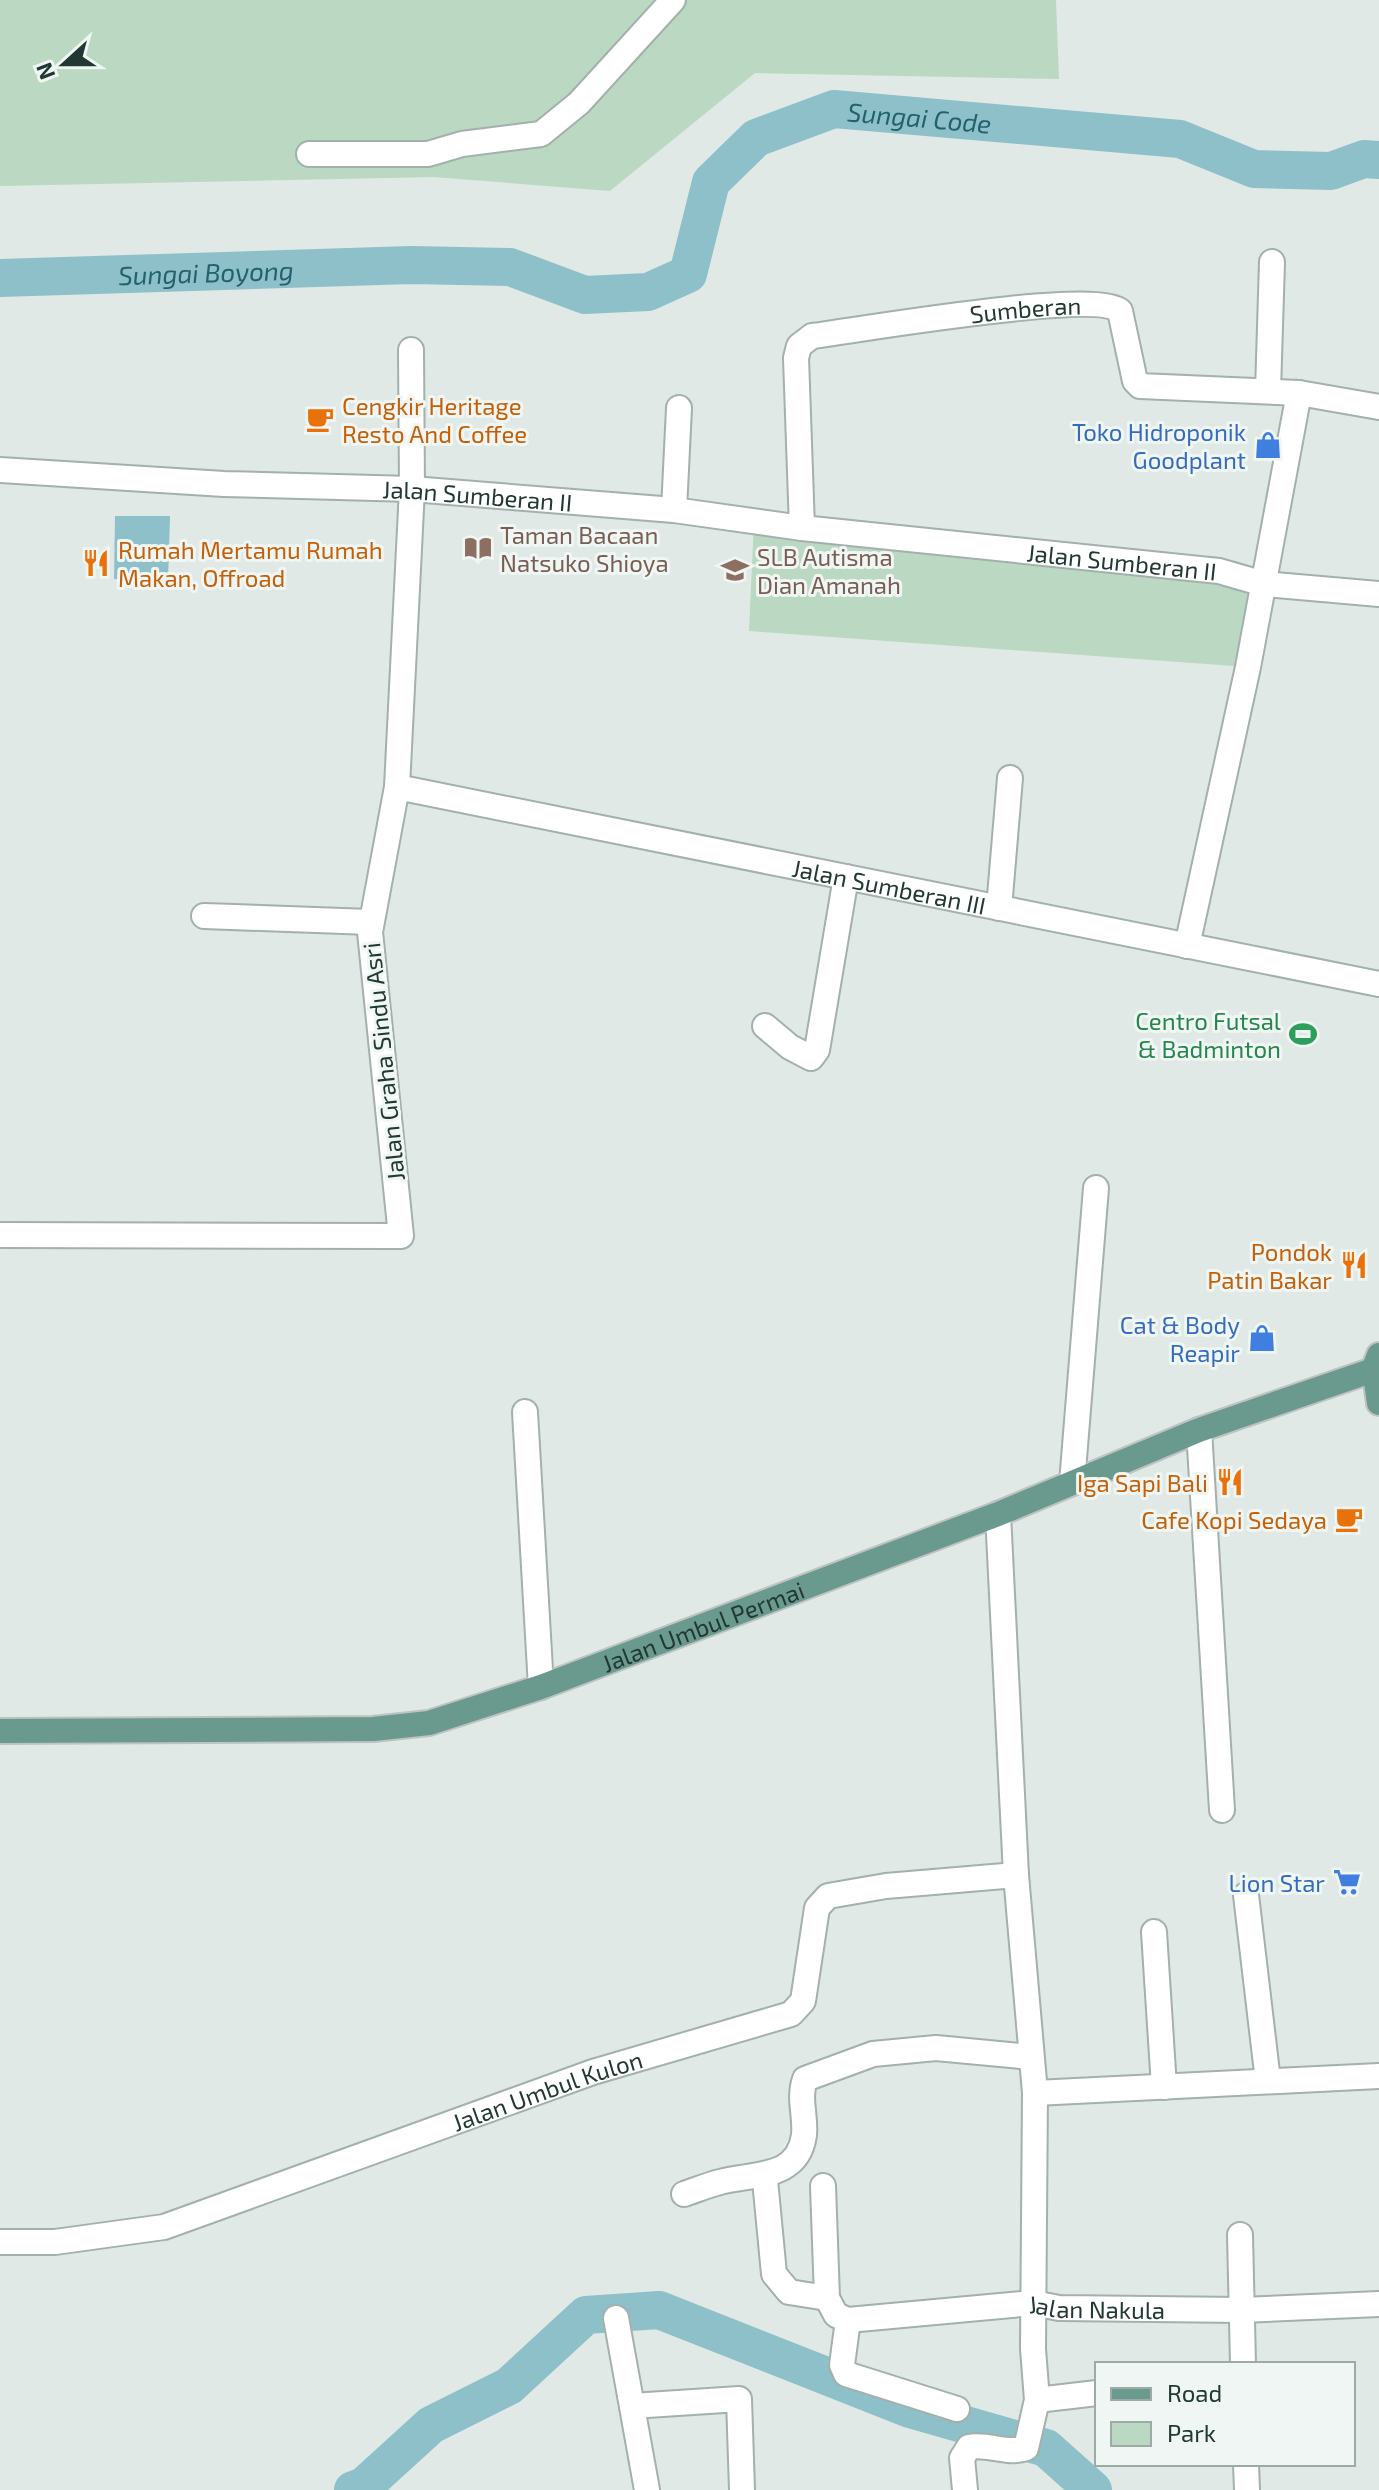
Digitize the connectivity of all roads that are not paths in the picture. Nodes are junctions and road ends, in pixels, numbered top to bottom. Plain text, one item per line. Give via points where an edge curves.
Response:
1 (673, 0) edge
2 (309, 154) dead end
3 (1272, 262) dead end
4 (411, 350) dead end
5 (1268, 391) junction
6 (1299, 393) junction
7 (1379, 407) edge
8 (679, 408) dead end
9 (0, 470) edge
10 (412, 489) junction
11 (674, 510) junction
12 (802, 528) junction
13 (1264, 584) junction
14 (1379, 594) edge
15 (1010, 778) dead end
16 (397, 787) junction
17 (846, 877) junction
18 (999, 908) junction
19 (204, 916) dead end
20 (370, 922) junction
21 (1187, 946) junction
22 (1379, 984) edge
23 (765, 1026) dead end
24 (1096, 1188) dead end
25 (0, 1235) edge
26 (1377, 1363) edge
27 (1379, 1403) edge
28 (525, 1412) dead end
29 (1199, 1430) junction
30 (1072, 1483) junction
31 (998, 1514) junction
32 (541, 1687) junction
33 (0, 1731) edge
34 (1222, 1810) dead end
35 (1016, 1875) junction
36 (1246, 1895) dead end
37 (1154, 1932) dead end
38 (1031, 2057) junction
39 (1379, 2076) edge
40 (1268, 2081) junction
41 (1164, 2087) junction
42 (1035, 2093) junction
43 (762, 2176) junction
44 (823, 2186) dead end
45 (684, 2194) dead end
46 (1240, 2235) dead end
47 (0, 2242) edge
48 (827, 2298) junction
49 (1033, 2303) junction
50 (1379, 2304) edge
51 (1241, 2310) junction
52 (616, 2318) dead end
53 (848, 2320) junction
54 (1243, 2362) edge
55 (1095, 2393) edge
56 (1037, 2400) junction
57 (632, 2406) junction
58 (957, 2409) dead end
59 (1246, 2466) edge
60 (647, 2490) edge
61 (742, 2490) edge
62 (965, 2490) edge
63 (1247, 2490) edge

1 - 2 street via 579,103 541,134 428,154
3 - 5 street
4 - 10 street, Jalan Graha Sindu Asri
5 - 6 street, Sumberan
5 - 12 street, Sumberan via 1140,386 1120,311 1102,304 1011,309 812,336 799,346 796,358
6 - 7 street, Sumberan
6 - 13 street
8 - 11 street
9 - 10 street, Jalan Sumberan II
10 - 11 street, Jalan Sumberan II
10 - 16 street, Jalan Graha Sindu Asri
11 - 12 street, Jalan Sumberan II
12 - 13 street, Jalan Sumberan II via 1219,571
13 - 14 street, Jalan Sumberan II
13 - 21 street
15 - 18 street
16 - 17 street, Jalan Sumberan III
16 - 20 street, Jalan Graha Sindu Asri
17 - 18 street, Jalan Sumberan III
17 - 23 street via 817,1050 811,1058 803,1056
18 - 21 street, Jalan Sumberan III
19 - 20 street
20 - 25 street, Jalan Graha Sindu Asri via 401,1236
21 - 22 street, Jalan Sumberan III
24 - 30 street
26 - 27 main road
26 - 29 main road, Jalan Umbul Permai
28 - 32 street
29 - 30 main road, Jalan Umbul Permai
29 - 34 street
30 - 31 main road, Jalan Umbul Permai
31 - 32 main road, Jalan Umbul Permai
31 - 35 street
32 - 33 main road, Jalan Umbul Permai via 429,1723 373,1729
35 - 38 street
35 - 47 street, Jalan Umbul Kulon via 828,1896 817,1908 803,2001 791,2014 593,2072 164,2227 55,2242
36 - 40 street
37 - 41 street
38 - 42 street
38 - 43 street via 936,2048 873,2054 805,2079 799,2154 786,2167
39 - 40 street
40 - 41 street
41 - 42 street
42 - 49 street
43 - 45 street via 721,2181
43 - 48 street via 777,2279 789,2292
44 - 48 street
46 - 51 street
48 - 53 street via 836,2315
49 - 51 street, Jalan Nakula via 1059,2308
49 - 53 street, Jalan Nakula
49 - 56 street
50 - 51 street, Jalan Nakula
51 - 54 street
52 - 57 street
53 - 58 street via 842,2365 846,2374
55 - 56 street
56 - 62 street via 1028,2443 1016,2451 969,2447 962,2458
57 - 60 street
57 - 61 street via 738,2398
59 - 63 street

